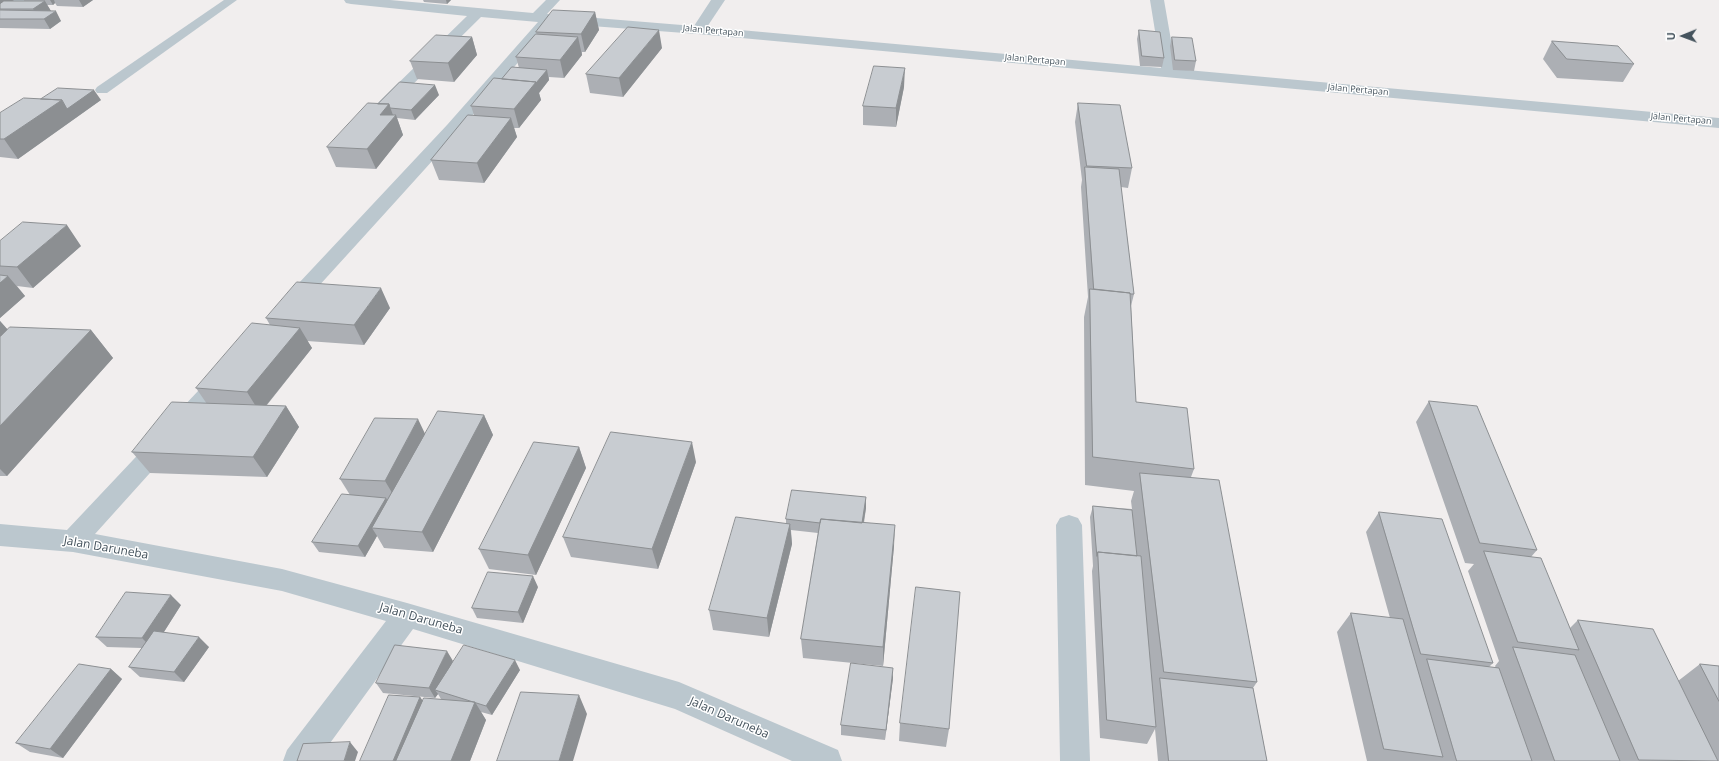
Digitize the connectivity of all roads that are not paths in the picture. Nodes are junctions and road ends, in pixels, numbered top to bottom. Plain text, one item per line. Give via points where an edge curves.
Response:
1 (19, 0) edge
2 (231, 0) edge
3 (351, 0) edge
4 (553, 0) edge
5 (718, 0) edge
6 (1157, 0) edge
7 (0, 11) edge
8 (478, 14) junction
9 (541, 19) junction
10 (698, 30) junction
11 (1169, 72) junction
12 (102, 90) dead end
13 (376, 114) edge
14 (1719, 123) edge
15 (276, 319) edge
16 (234, 366) edge
17 (1069, 525) dead end
18 (0, 536) edge
19 (73, 541) junction
20 (406, 615) junction
21 (298, 761) edge
22 (827, 761) edge
23 (1075, 761) edge

1 - 7 street
2 - 12 lane
3 - 8 street, Jalan Pertapan
4 - 9 street
5 - 10 street
6 - 11 street
8 - 9 street, Jalan Pertapan
8 - 13 street
9 - 10 street, Jalan Pertapan
9 - 15 street via 522,50
10 - 11 street, Jalan Pertapan
11 - 14 street, Jalan Pertapan
16 - 19 street
17 - 23 street
18 - 19 street, Jalan Daruneba
19 - 20 street, Jalan Daruneba via 282,580
20 - 21 street
20 - 22 street, Jalan Daruneba via 679,696

